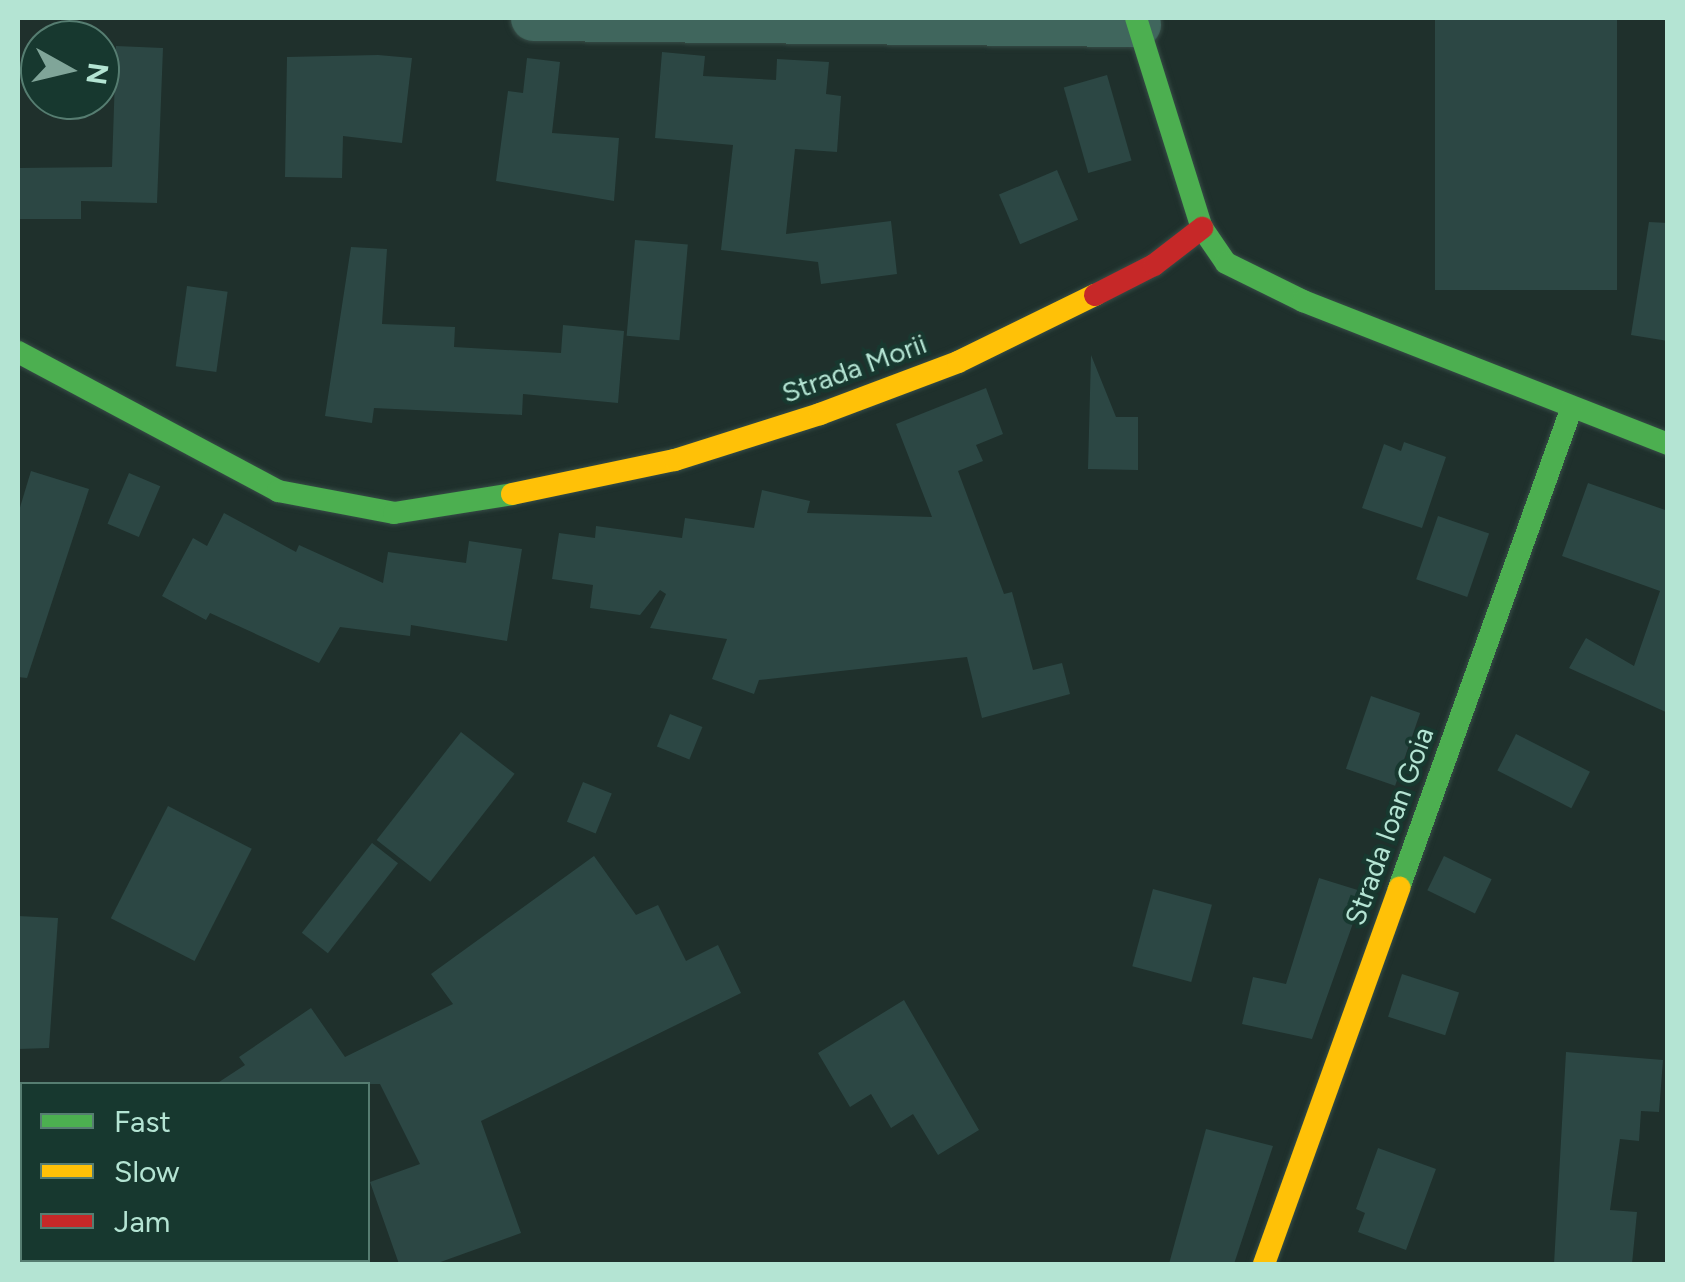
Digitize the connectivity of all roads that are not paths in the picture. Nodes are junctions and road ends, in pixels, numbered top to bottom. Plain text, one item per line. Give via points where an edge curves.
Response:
1 (534, 18) edge
2 (1137, 20) edge
3 (1202, 228) junction
4 (18, 352) edge
5 (1572, 407) junction
6 (1668, 444) edge
7 (1264, 1264) edge

1 - 2 street
2 - 3 street
3 - 4 street, Strada Morii via 1154,265 1090,298 958,362 820,414 675,460 445,508 394,513 278,492
3 - 5 street via 1226,264 1246,276
5 - 6 street
5 - 7 street, Strada Ioan Goia

